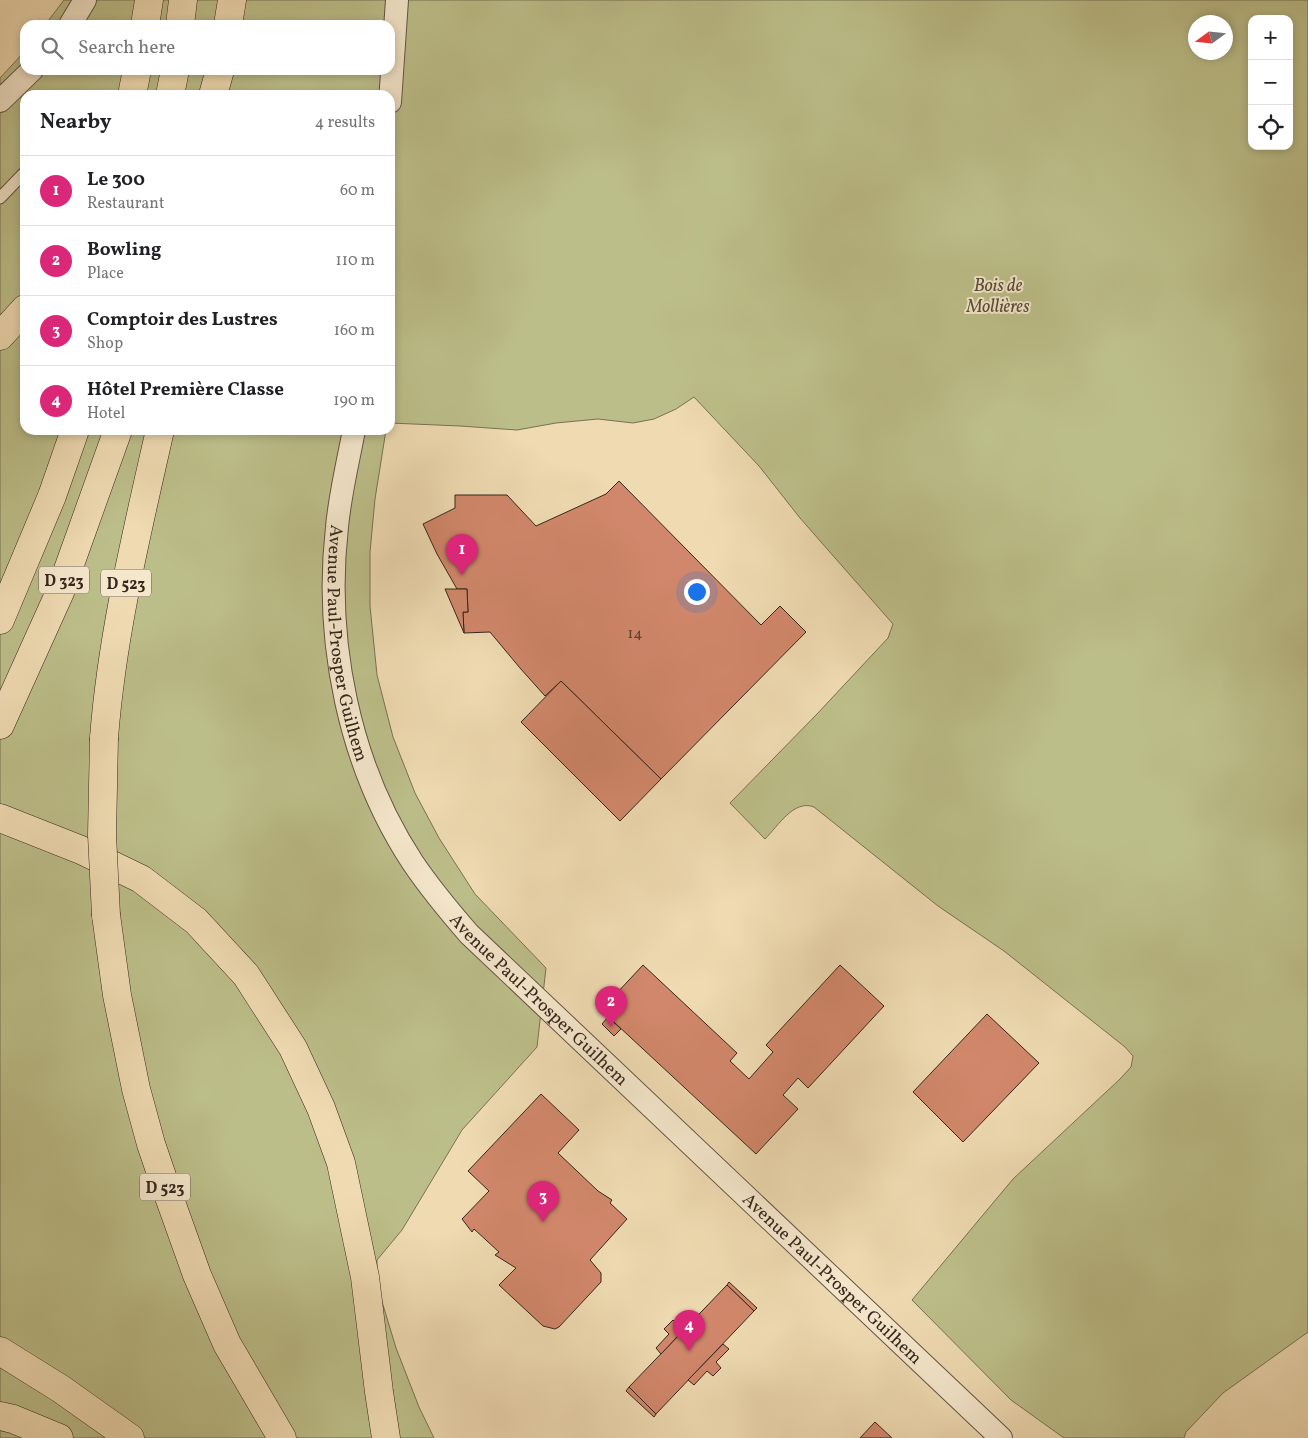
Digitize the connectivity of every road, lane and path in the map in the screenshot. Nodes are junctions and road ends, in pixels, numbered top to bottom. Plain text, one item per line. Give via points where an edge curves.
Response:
1 (85, 0) edge
2 (149, 0) edge
3 (183, 0) edge
4 (232, 0) edge
5 (396, 0) edge
6 (73, 20) edge
7 (146, 20) edge
8 (181, 20) edge
9 (229, 20) edge
10 (395, 20) edge
11 (27, 75) edge
12 (136, 75) edge
13 (174, 75) edge
14 (392, 75) edge
15 (133, 90) edge
16 (171, 90) edge
17 (391, 90) edge
18 (0, 101) edge
19 (20, 177) edge
20 (0, 198) edge
21 (20, 314) edge
22 (0, 336) edge
23 (73, 435) edge
24 (116, 435) edge
25 (159, 435) edge
26 (353, 435) edge
27 (0, 620) edge
28 (0, 725) edge
29 (0, 818) edge
30 (0, 1351) edge
31 (0, 1416) edge
32 (59, 1438) edge
33 (130, 1438) edge
34 (282, 1438) edge
35 (386, 1438) edge
36 (1000, 1438) edge

1 - 6 street
2 - 7 highway
3 - 8 highway
4 - 9 highway
5 - 10 street
11 - 18 street
12 - 15 highway
13 - 16 highway
14 - 17 street
19 - 20 lane
21 - 22 highway
23 - 27 highway, D 323 via 52,496
24 - 28 highway, D 323 via 60,592
25 - 34 highway, D 523, bridge via 119,616 107,704 102,835 106,915 117,995 134,1080 160,1172 197,1275 227,1344
26 - 36 street, Avenue Paul-Prosper Guilhem via 336,526 334,616 337,655 354,730 366,766 380,801 412,861 469,934
29 - 35 highway via 141,878 196,921 246,975 293,1048 321,1108 341,1163 365,1277
30 - 33 highway
31 - 32 highway

